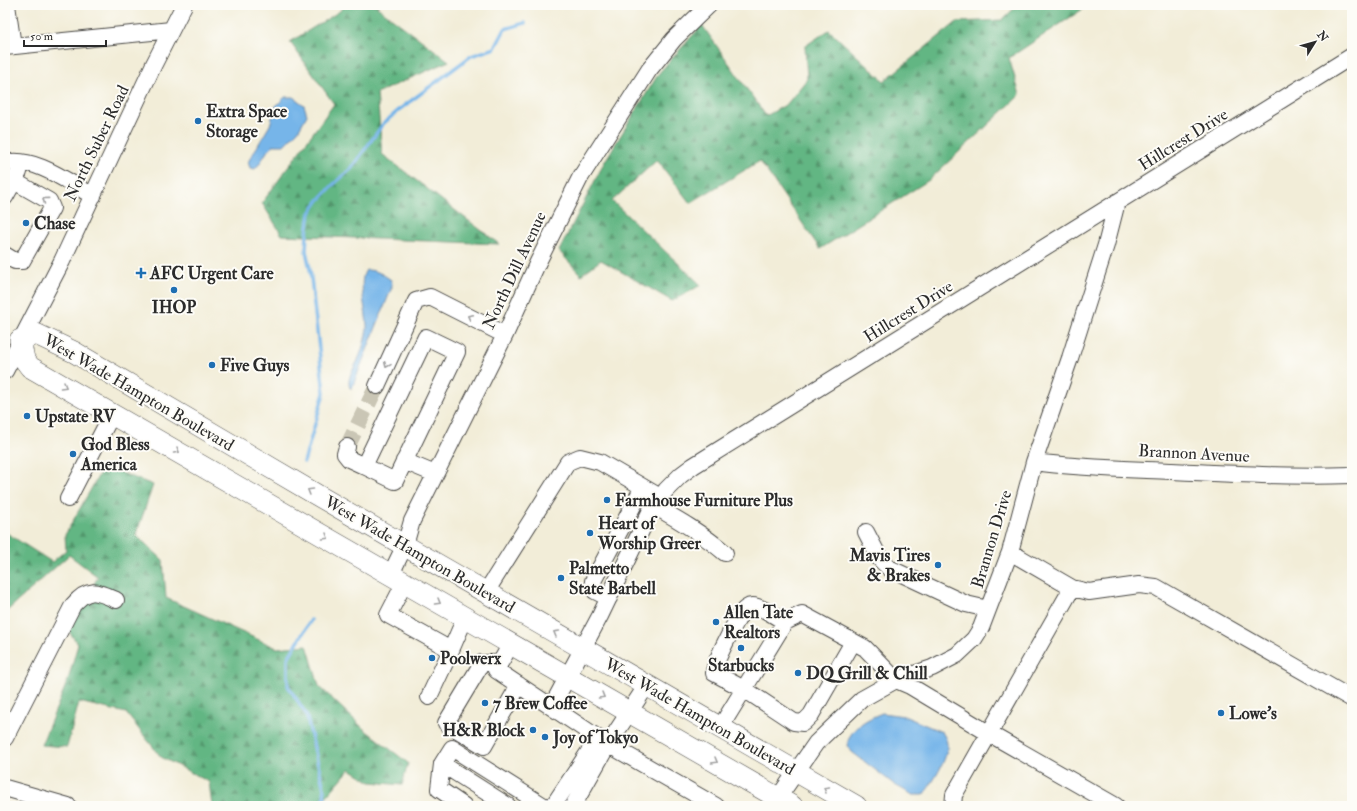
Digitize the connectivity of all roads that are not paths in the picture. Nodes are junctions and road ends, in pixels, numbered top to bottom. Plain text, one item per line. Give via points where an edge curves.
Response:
1 (7, 5) edge
2 (184, 5) edge
3 (708, 5) edge
4 (171, 30) junction
5 (9, 46) edge
6 (1352, 56) edge
7 (25, 162) junction
8 (5, 163) edge
9 (14, 181) junction
10 (93, 196) junction
11 (5, 197) edge
12 (1117, 202) junction
13 (5, 255) edge
14 (13, 335) edge
15 (505, 335) junction
16 (5, 371) edge
17 (377, 386) tunnel mouth
18 (112, 414) junction
19 (347, 447) dead end
20 (404, 461) junction
21 (1034, 462) junction
22 (364, 466) junction
23 (435, 474) junction
24 (1352, 475) edge
25 (643, 487) junction
26 (68, 500) dead end
27 (657, 501) junction
28 (866, 532) dead end
29 (405, 545) junction
30 (1010, 552) junction
31 (725, 553) dead end
32 (398, 578) junction
33 (1072, 588) junction
34 (486, 592) junction
35 (609, 598) junction
36 (116, 600) dead end
37 (988, 609) junction
38 (465, 618) junction
39 (785, 622) junction
40 (853, 642) junction
41 (511, 644) junction
42 (582, 648) junction
43 (451, 650) junction
44 (500, 663) junction
45 (568, 676) junction
46 (896, 680) junction
47 (519, 685) junction
48 (647, 685) junction
49 (744, 689) junction
50 (429, 697) dead end
51 (1352, 699) edge
52 (552, 706) junction
53 (630, 712) junction
54 (720, 728) junction
55 (990, 734) junction
56 (5, 738) edge
57 (603, 741) junction
58 (442, 764) junction
59 (796, 771) junction
60 (5, 788) edge
61 (521, 800) edge
62 (785, 802) edge
63 (68, 806) edge
64 (464, 806) edge
65 (508, 806) edge
66 (544, 806) edge
67 (553, 806) edge
68 (573, 806) edge
69 (716, 806) edge
70 (856, 806) edge
71 (953, 806) edge
72 (1116, 806) edge

1 - 5 street
2 - 4 street, North Suber Road
3 - 15 street, North Dill Avenue via 661,55 594,154 568,201
4 - 5 street
4 - 10 street, North Suber Road
6 - 12 street, Hillcrest Drive
7 - 8 street
7 - 9 street
7 - 10 street via 42,167
9 - 11 street
13 -> 9 street via 22,262 52,208 49,201
10 - 14 street, North Suber Road via 62,261
12 - 21 street, Brannon Drive via 1070,358
12 - 27 street, Hillcrest Drive via 693,466
14 - 16 street, North Suber Road
14 -> 18 main road, West Wade Hampton Boulevard via 30,367
29 -> 14 main road, West Wade Hampton Boulevard via 74,352 36,334
15 -> 17 street via 430,297 416,301
15 - 23 street, North Dill Avenue
18 - 26 street
18 -> 32 main road, West Wade Hampton Boulevard
19 - 22 street via 345,454 349,459
20 - 22 street via 395,481
20 - 22 street via 457,352 426,337
20 - 23 street
21 - 24 street, Brannon Avenue via 1253,475
21 - 30 street, Brannon Drive
23 - 29 street, North Dill Avenue via 412,520
25 - 27 street
25 - 34 street via 600,462 580,457 568,462
25 - 35 street via 593,581 595,591
27 - 31 street
27 - 35 street, Hillcrest Drive
28 - 37 street via 880,559 889,568 966,604
29 - 32 street, North Dill Avenue
29 - 34 main road, West Wade Hampton Boulevard
30 - 33 street
30 - 37 street, Brannon Drive
32 -> 38 main road, West Wade Hampton Boulevard
32 - 43 street, North Dill Avenue via 388,615
33 - 51 street via 1089,592 1139,585 1156,587
33 - 55 street
42 -> 34 main road, West Wade Hampton Boulevard
35 - 42 street, Hillcrest Drive
36 - 56 street via 99,592 89,592 80,596 72,605
37 - 46 street, Brannon Drive via 974,639 957,655 932,668
38 - 41 main road, West Wade Hampton Boulevard
38 - 43 street
39 - 40 street via 802,614
39 - 49 street
39 - 49 street via 755,606 748,607 742,613 713,668 714,673
40 - 46 street via 865,648
40 - 49 street via 811,715 803,722 794,722
41 - 44 street
41 - 45 main road, West Wade Hampton Boulevard
42 - 45 street, Hillcrest Drive
42 - 48 main road, West Wade Hampton Boulevard
43 - 50 street
44 - 47 street via 496,670
44 - 47 street via 482,663 446,723 484,746
45 - 52 street, Hillcrest Drive
45 -> 53 main road, West Wade Hampton Boulevard
46 - 55 street
46 - 59 street, Brannon Drive via 872,692 853,707 816,743
47 - 52 street
48 - 53 street
48 - 54 main road, West Wade Hampton Boulevard
49 - 54 street
52 - 57 street
53 - 57 street
53 -> 62 main road, West Wade Hampton Boulevard
54 - 59 main road, West Wade Hampton Boulevard
55 - 71 street via 954,795
55 - 72 street
57 - 67 street
57 - 68 street
57 - 69 street
58 - 61 street via 452,748
58 - 64 street via 439,788
58 - 65 street
59 - 62 street, Brannon Drive
70 -> 59 main road, West Wade Hampton Boulevard
60 - 63 street
61 - 66 street

